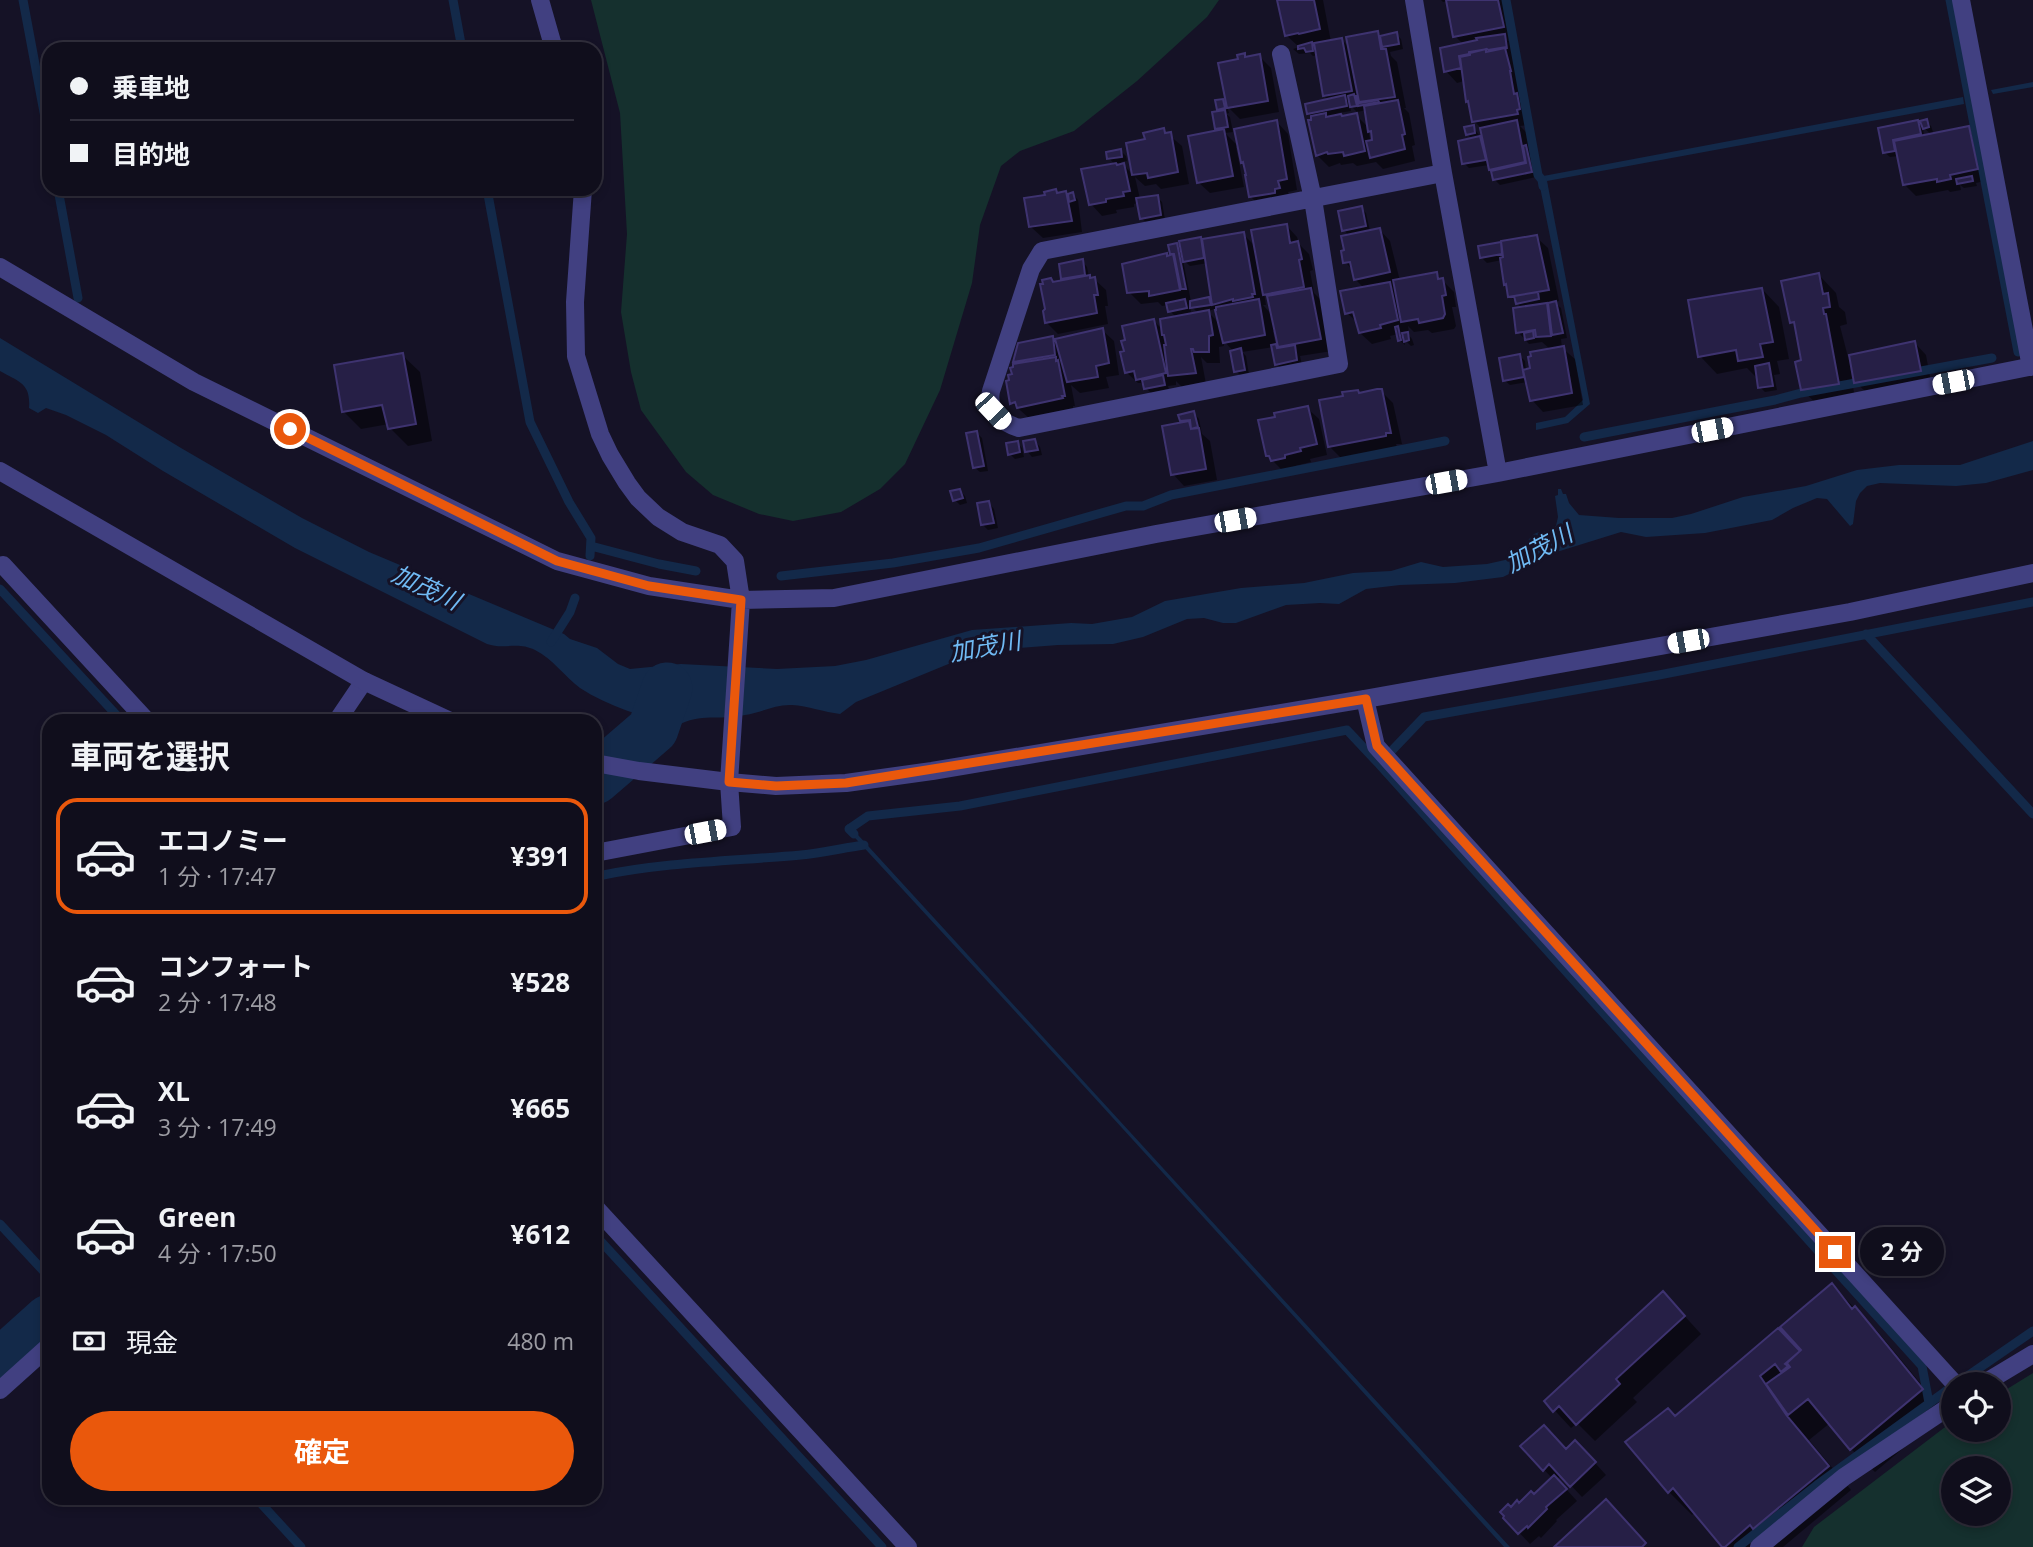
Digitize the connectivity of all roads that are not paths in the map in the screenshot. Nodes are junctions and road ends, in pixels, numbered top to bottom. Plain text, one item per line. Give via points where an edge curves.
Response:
1 (540, 0) edge
2 (1414, 0) edge
3 (1961, 0) edge
4 (552, 42) edge
5 (1281, 54) dead end
6 (1443, 173) junction
7 (583, 196) edge
8 (1313, 199) junction
9 (0, 267) edge
10 (2032, 366) edge
11 (0, 471) edge
12 (1499, 473) junction
13 (3, 565) dead end
14 (2033, 573) edge
15 (741, 600) junction
16 (364, 681) junction
17 (1366, 699) junction
18 (141, 714) edge
19 (342, 714) edge
20 (435, 714) edge
21 (602, 764) edge
22 (729, 782) junction
23 (602, 852) edge
24 (602, 1215) edge
25 (42, 1352) edge
26 (2033, 1354) edge
27 (1944, 1372) edge
28 (2003, 1372) edge
29 (0, 1390) edge
30 (1941, 1412) edge
31 (908, 1547) edge
32 (1759, 1547) edge

1 - 4 street
2 - 6 street
3 - 10 street
5 - 8 street
6 - 8 street
6 - 12 street
7 - 15 street via 576,356 600,433 638,499 682,532 720,545 734,561
8 - 8 street via 1339,364 1019,428 1006,424 993,411 991,391 1031,269 1042,251
9 - 15 street via 194,382 557,561 649,586
10 - 12 street
11 - 16 street
12 - 15 street via 834,598
13 - 18 street
14 - 17 street via 1850,612
15 - 22 street
16 - 19 street
16 - 20 street
17 - 22 street via 846,783 776,786
17 - 27 street via 1377,746
21 - 22 street
22 - 23 street via 732,827
24 - 31 street
25 - 29 street
26 - 28 street
30 - 32 street via 1844,1477

